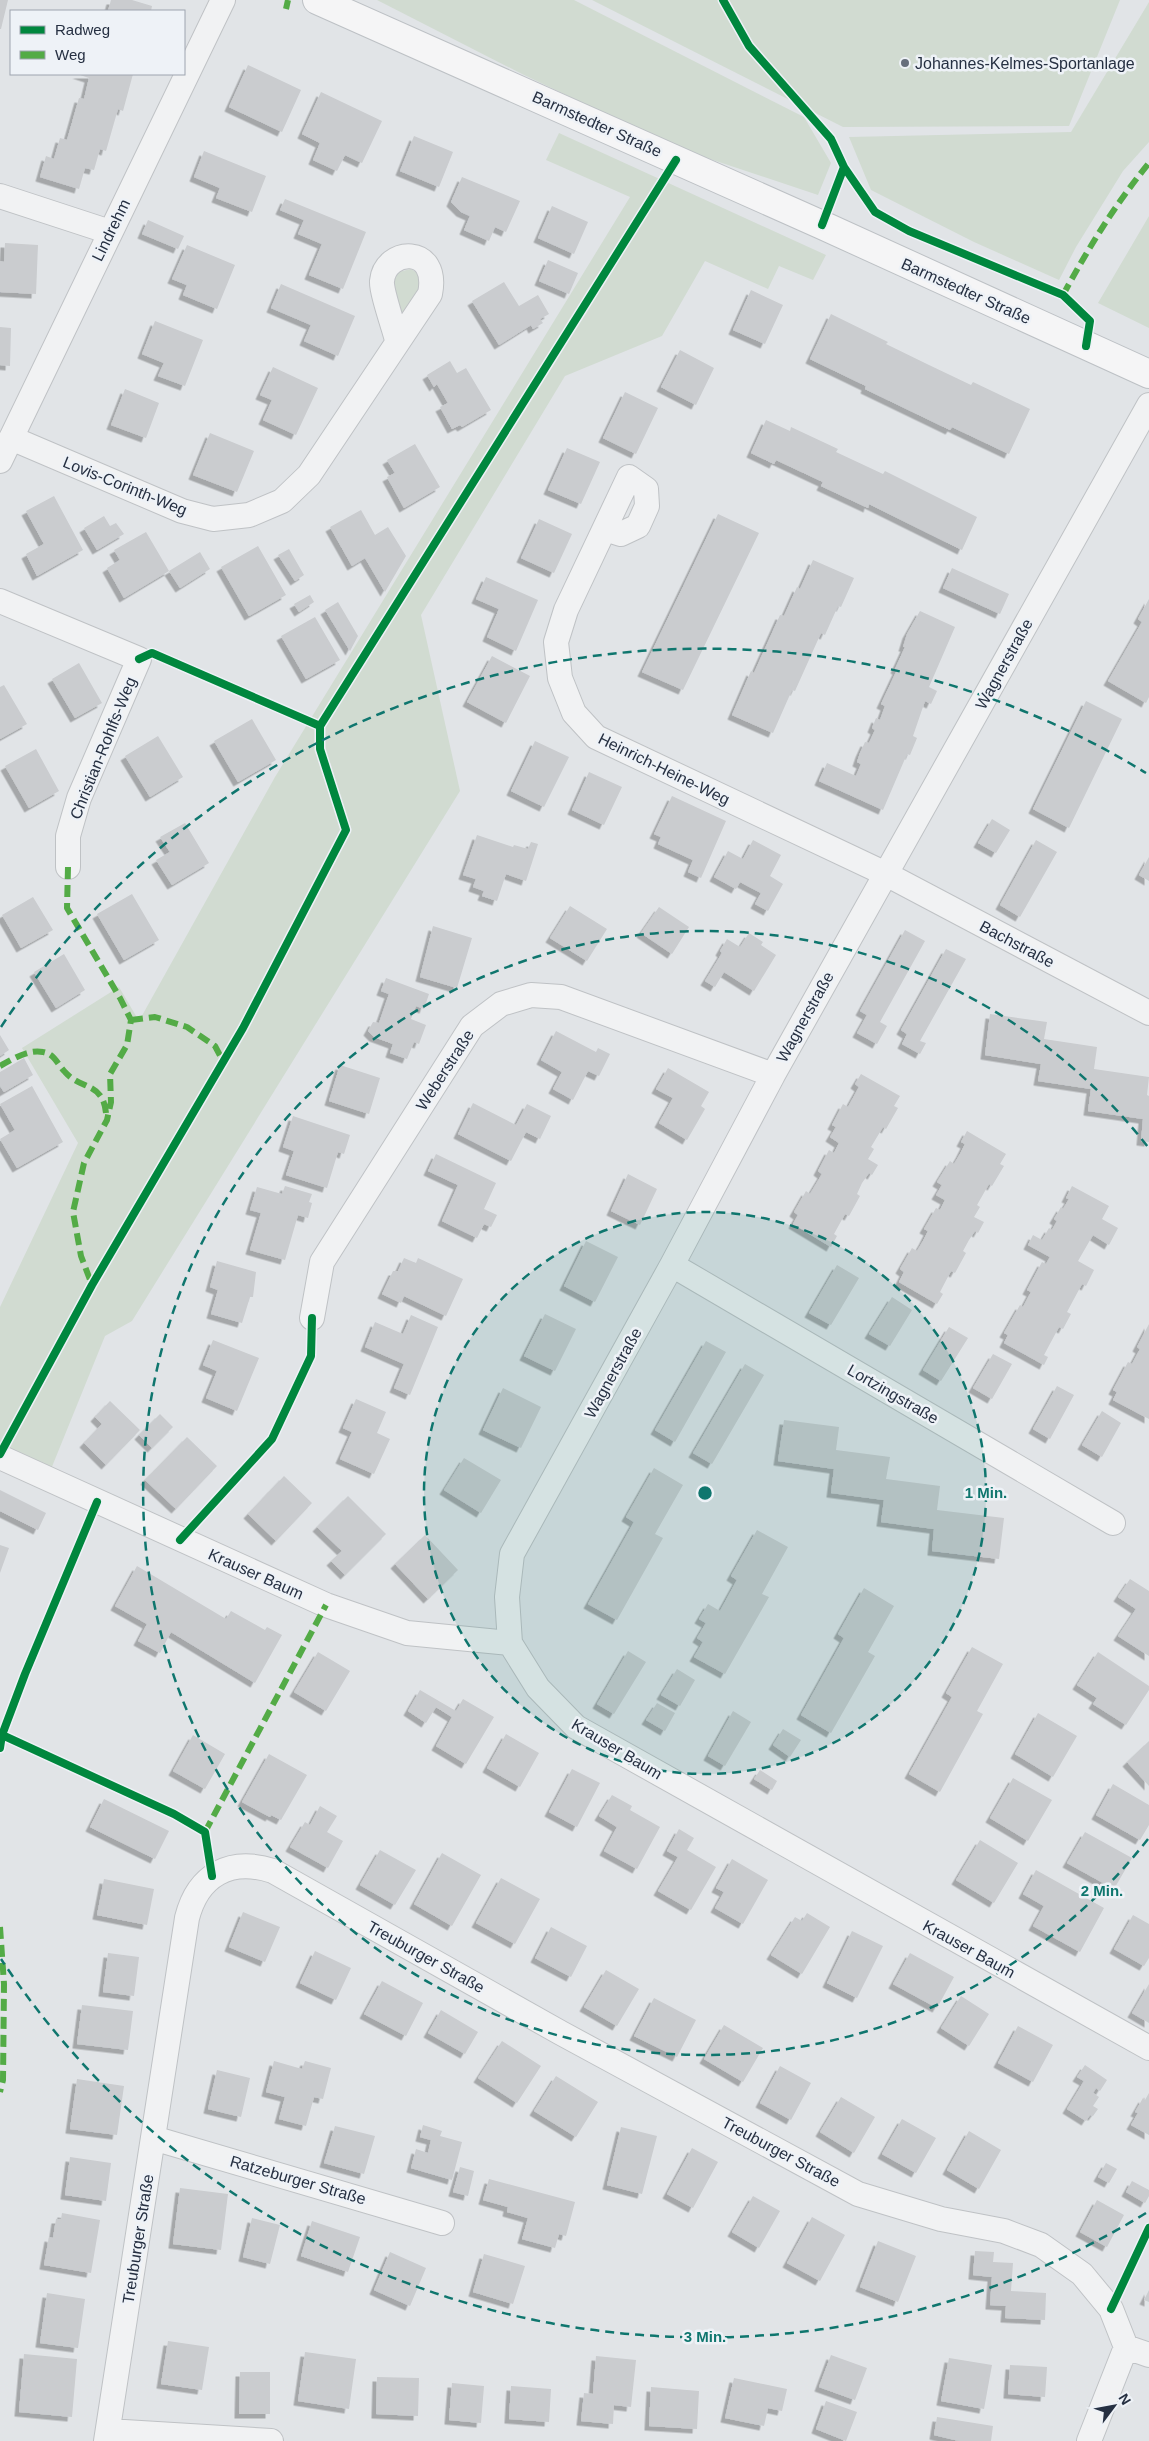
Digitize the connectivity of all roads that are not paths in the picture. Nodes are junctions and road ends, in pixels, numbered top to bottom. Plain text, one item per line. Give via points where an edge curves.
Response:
1 (223, 0) edge
2 (317, 0) edge
3 (0, 196) edge
4 (110, 232) junction
5 (397, 340) dead end
6 (1149, 374) edge
7 (1149, 405) edge
8 (11, 438) junction
9 (0, 461) edge
10 (605, 529) dead end
11 (0, 601) edge
12 (68, 867) dead end
13 (886, 874) junction
14 (1149, 1013) edge
15 (773, 1075) junction
16 (672, 1265) junction
17 (312, 1318) dead end
18 (0, 1458) edge
19 (1113, 1522) dead end
20 (510, 1643) junction
21 (1149, 2048) edge
22 (153, 2138) junction
23 (442, 2223) dead end
24 (1126, 2347) junction
25 (1149, 2355) edge
26 (107, 2436) edge
27 (271, 2441) edge
28 (1089, 2441) edge

1 - 4 street, Lindrehm
2 - 6 main road, Barmstedter Straße
3 - 4 street
4 - 8 street, Lindrehm
5 - 8 street, Lovis-Corinth-Weg via 309,475 282,501 249,515 213,519 182,511
7 - 13 street, Wagnerstraße
8 - 9 street, Lindrehm
10 - 13 street, Heinrich-Heine-Weg via 566,610 556,642 560,678 574,713 596,737
11 - 12 street, Christian-Rohlfs-Weg via 139,660 79,798 68,836
13 - 14 street, Bachstraße
13 - 15 street, Wagnerstraße
15 - 16 street, Wagnerstraße
15 - 17 street, Weberstraße via 561,996 531,995 501,1004 472,1026 322,1262
16 - 19 street, Lortzingstraße
16 - 20 street, Wagnerstraße via 512,1554 507,1597
18 - 20 street, Krauser Baum via 326,1605 407,1633
20 - 21 street, Krauser Baum via 538,1688 576,1727
22 - 23 street, Ratzeburger Straße
22 - 24 street, Treuburger Straße via 190,1906 212,1876 235,1866 260,1867 273,1871 560,2033 858,2194 941,2219 1004,2231 1041,2245 1082,2274 1112,2309
22 - 26 street, Treuburger Straße
24 - 25 street
24 - 28 street
26 - 27 street

